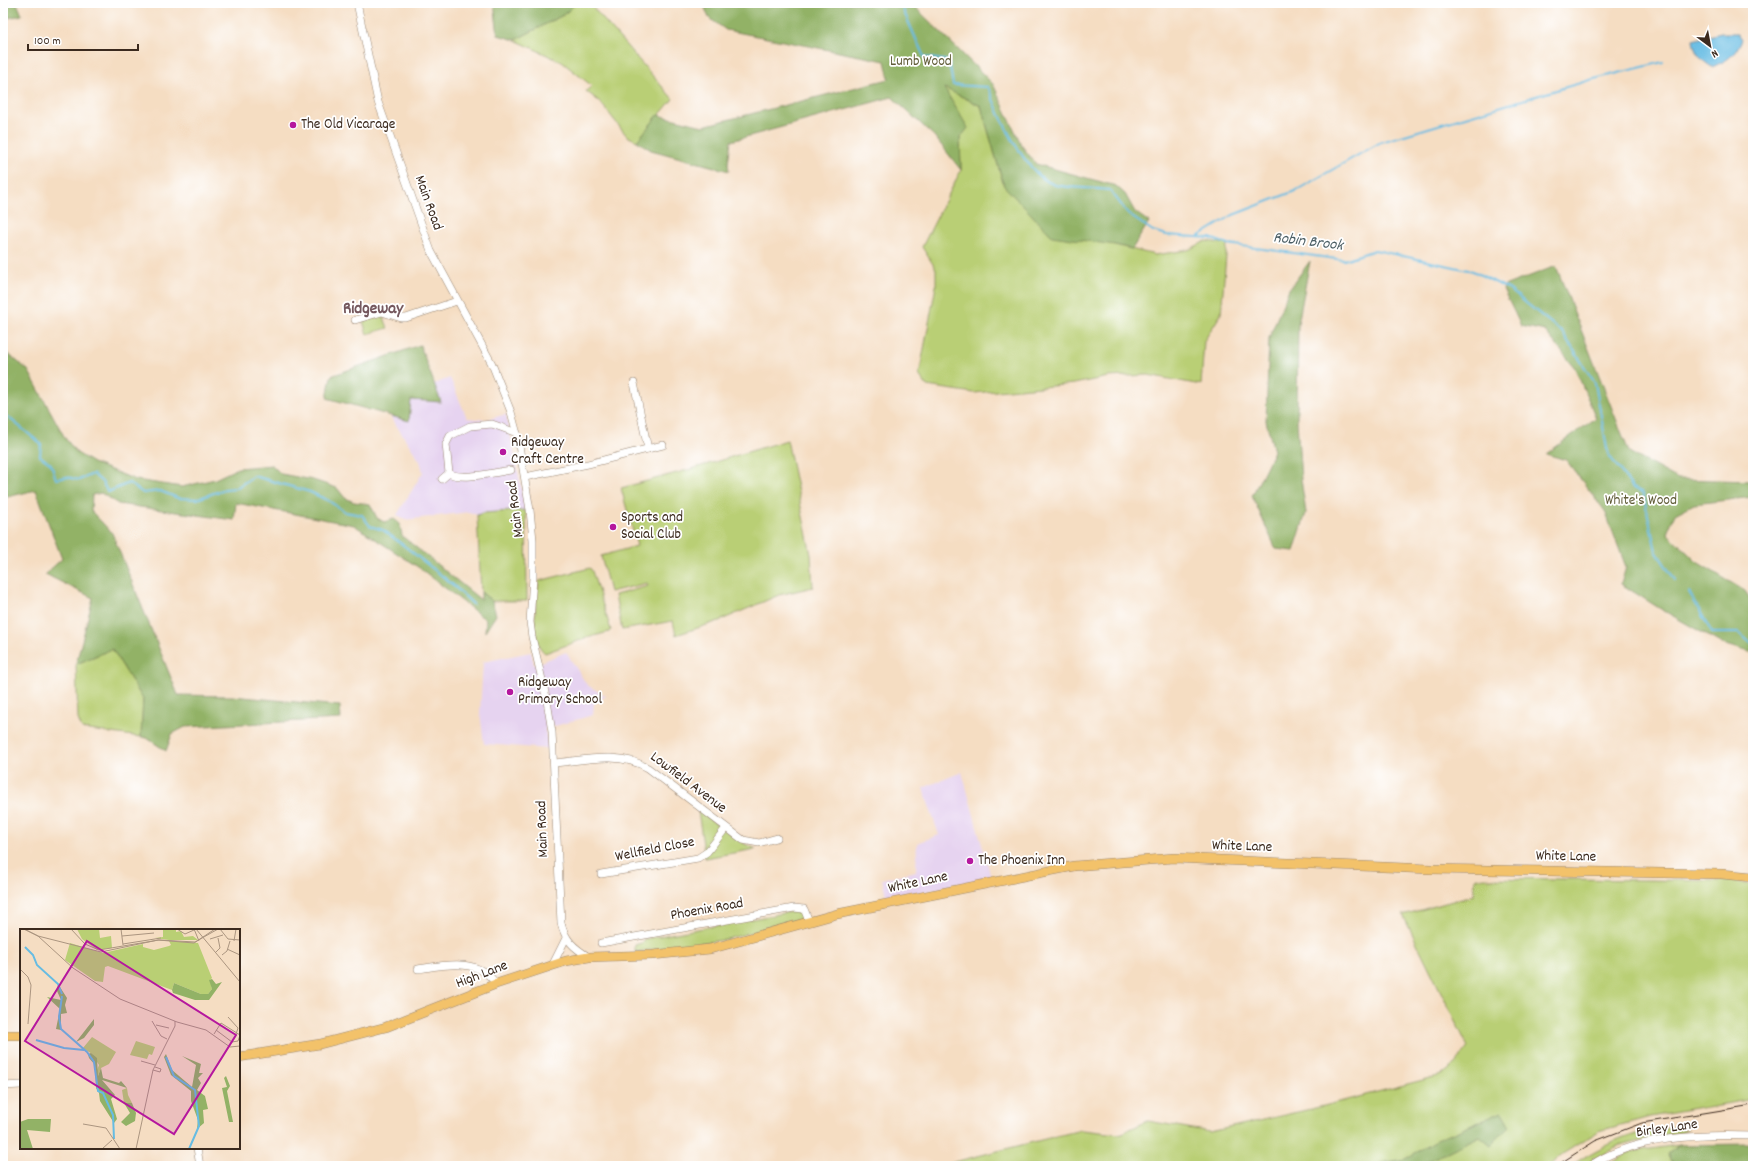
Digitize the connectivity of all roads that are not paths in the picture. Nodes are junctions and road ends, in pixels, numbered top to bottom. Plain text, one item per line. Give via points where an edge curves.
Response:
1 (357, 3) edge
2 (457, 301) junction
3 (355, 320) dead end
4 (634, 383) dead end
5 (517, 433) junction
6 (663, 445) dead end
7 (648, 449) junction
8 (511, 470) dead end
9 (449, 473) junction
10 (525, 477) junction
11 (442, 479) dead end
12 (554, 763) junction
13 (726, 828) junction
14 (777, 838) dead end
15 (601, 874) dead end
16 (1753, 877) edge
17 (809, 921) junction
18 (566, 938) junction
19 (739, 942) joint
20 (601, 943) dead end
21 (589, 957) junction
22 (553, 964) junction
23 (418, 969) dead end
24 (496, 984) junction
25 (3, 1035) edge
26 (20, 1035) edge
27 (240, 1057) edge
28 (20, 1085) edge
29 (3, 1086) edge
30 (1753, 1136) edge
31 (197, 1149) edge
32 (200, 1166) edge
33 (1590, 1166) edge

1 - 2 street, Main Road via 378,102 431,251
2 - 3 street via 406,318 382,312
2 - 5 street, Main Road via 492,364
4 - 7 street
5 - 9 street via 492,424 470,426 456,432 450,436 446,444
5 - 10 street, Main Road
6 - 7 street
7 - 10 street
8 - 9 street via 467,476 453,476
9 - 11 street
10 - 12 street, Main Road via 533,540 530,622 547,701
12 - 13 street, Lowfield Avenue via 610,758 632,760 648,768
12 - 18 street, Main Road via 561,923
13 - 14 street, Lowfield Avenue via 750,843
13 - 15 street, Wellfield Close via 707,852 698,858
16 - 17 main road, White Lane via 1722,874 1430,869 1174,858 1105,862 1038,872
17 - 19 main road, White Lane
17 - 20 street, Phoenix Road via 804,909 794,908
18 - 21 street via 573,947
18 - 22 street
19 - 21 main road, High Lane via 710,949 653,955
21 - 22 main road, High Lane
22 - 24 main road, High Lane
23 - 24 street via 459,964 487,973
24 - 27 main road, High Lane via 357,1036
25 - 26 main road
28 - 29 street
30 - 33 street, Birley Lane via 1706,1136 1649,1143 1616,1151
31 - 32 street

